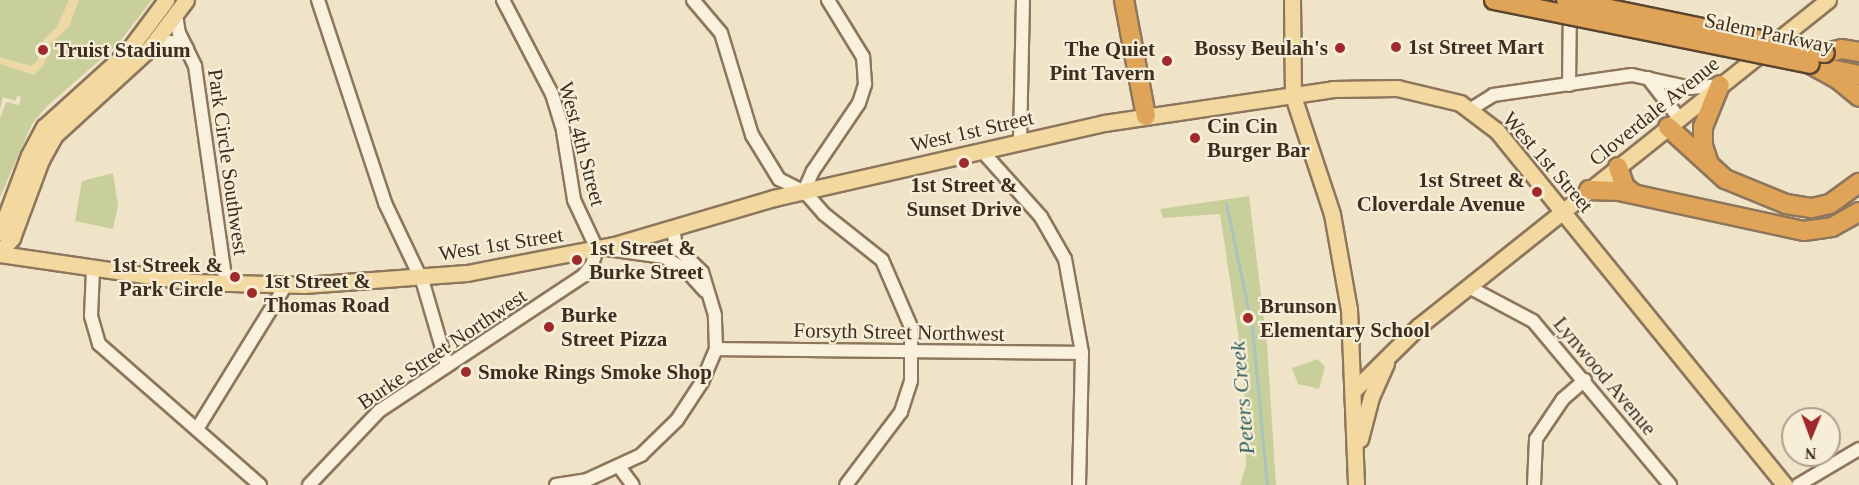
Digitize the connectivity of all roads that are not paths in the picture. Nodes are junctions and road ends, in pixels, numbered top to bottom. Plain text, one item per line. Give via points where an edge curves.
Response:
1 (166, 0) edge
2 (186, 0) edge
3 (318, 0) edge
4 (503, 0) edge
5 (693, 0) edge
6 (828, 0) edge
7 (1023, 0) edge
8 (1124, 0) edge
9 (1292, 0) edge
10 (1494, 0) edge
11 (1568, 0) edge
12 (1828, 0) edge
13 (176, 15) junction
14 (155, 43) junction
15 (187, 48) junction
16 (1825, 52) junction
17 (1859, 52) edge
18 (1859, 60) edge
19 (1810, 64) junction
20 (1859, 75) edge
21 (1648, 78) junction
22 (1569, 85) junction
23 (1720, 85) junction
24 (1293, 96) junction
25 (1859, 97) edge
26 (1471, 110) junction
27 (1146, 116) junction
28 (1673, 123) junction
29 (1020, 142) junction
30 (982, 151) junction
31 (1710, 166) junction
32 (1617, 167) junction
33 (1859, 183) edge
34 (1589, 190) junction
35 (804, 192) junction
36 (1634, 194) junction
37 (1563, 211) junction
38 (1859, 212) edge
39 (673, 228) junction
40 (0, 232) edge
41 (597, 249) junction
42 (0, 252) edge
43 (93, 270) junction
44 (420, 277) junction
45 (226, 283) junction
46 (286, 285) junction
47 (1469, 287) junction
48 (709, 296) junction
49 (716, 349) junction
50 (914, 352) junction
51 (1082, 353) junction
52 (1390, 354) junction
53 (447, 365) junction
54 (1585, 380) junction
55 (1354, 390) junction
56 (197, 429) junction
57 (1859, 449) edge
58 (1355, 454) junction
59 (620, 468) junction
60 (260, 485) edge
61 (309, 485) edge
62 (556, 485) edge
63 (633, 485) edge
64 (846, 485) edge
65 (1079, 485) edge
66 (1356, 485) edge
67 (1534, 485) edge
68 (1670, 485) edge
69 (1785, 485) edge
70 (1798, 485) edge

1 - 40 main road via 128,51 44,128 29,155
2 - 13 main road
3 - 44 street via 385,203
4 - 41 street, West 4th Street via 552,94 563,131 574,200
5 - 35 street via 721,33 752,135 779,179 791,189
6 - 35 street via 863,57 865,84 860,103 813,171
7 - 29 street
8 - 27 highway
9 - 24 main road
10 - 19 highway, Salem Parkway, bridge
11 - 16 highway, Salem Parkway, bridge
11 - 22 street
12 - 23 main road, Cloverdale Avenue
13 - 14 main road
13 - 15 street, Park Circle Southwest
14 - 15 street, Park Circle Southwest via 172,42
14 - 42 main road via 55,135 41,160 12,238
15 - 45 street, Park Circle Southwest via 195,66
16 - 17 highway
16 - 18 highway, Salem Parkway
19 - 20 highway, Salem Parkway
19 - 25 highway
21 - 22 street via 1623,76
21 - 23 street via 1691,88
21 - 28 street
22 - 26 street via 1493,95
23 - 28 main road, Cloverdale Avenue
23 - 31 highway via 1702,127
24 - 26 main road, West 1st Street via 1353,88 1397,88 1438,96
24 - 27 main road, West 1st Street
24 - 55 main road via 1339,244 1349,309
26 - 37 main road, West 1st Street via 1497,131
27 - 29 main road, West 1st Street
28 - 31 highway
28 - 32 main road, Cloverdale Avenue
29 - 30 main road, West 1st Street
30 - 35 main road, West 1st Street
30 - 51 street via 1055,238 1073,294
31 - 33 highway via 1734,184 1803,208 1830,204
32 - 34 main road, Cloverdale Avenue
32 - 36 highway via 1625,187
34 - 36 highway
34 - 37 main road, Cloverdale Avenue
35 - 39 main road, West 1st Street
35 - 50 street via 882,260 903,303
36 - 38 highway via 1804,231 1832,227
37 - 47 main road, Cloverdale Avenue
37 - 69 main road, West 1st Street
39 - 41 main road, West 1st Street
39 - 48 street via 676,247 702,272
41 - 44 main road, West 1st Street via 481,271
41 - 48 street via 664,257 686,270
41 - 53 street, Burke Street Northwest via 583,276
42 - 43 main road, West 1st Street
43 - 45 main road, West 1st Street
43 - 56 street via 91,316 99,344
44 - 46 main road, West 1st Street
44 - 53 street
45 - 46 main road, West 1st Street
46 - 56 street
47 - 52 main road, Cloverdale Avenue
47 - 54 street, Lynwood Avenue via 1533,321
48 - 49 street via 715,315
49 - 50 street, Forsyth Street Northwest
49 - 59 street via 702,382 677,420 651,447
50 - 51 street, Forsyth Street Northwest
50 - 64 street via 911,381 901,412
51 - 65 street
52 - 55 main road, Cloverdale Avenue
52 - 58 main road via 1371,397
53 - 61 street, Burke Street Northwest via 379,411
54 - 67 street via 1563,399 1536,439
54 - 68 street, Lynwood Avenue
55 - 58 main road
56 - 60 street
57 - 70 street
58 - 66 main road
59 - 62 street via 587,480
59 - 63 street

